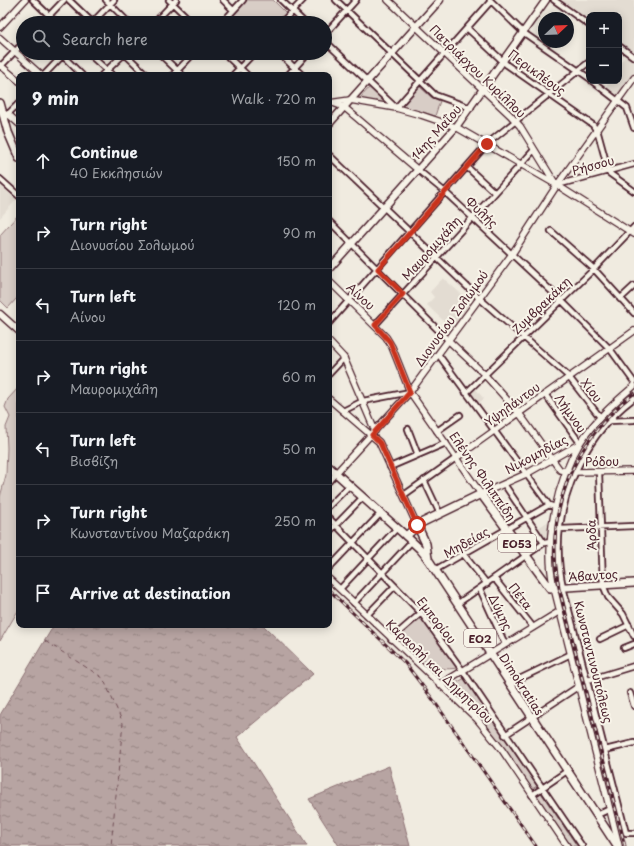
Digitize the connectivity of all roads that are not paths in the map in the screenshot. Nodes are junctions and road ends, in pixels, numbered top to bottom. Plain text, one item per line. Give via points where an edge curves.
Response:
1 (25, 0) edge
2 (33, 0) edge
3 (64, 0) edge
4 (69, 0) edge
5 (106, 0) edge
6 (114, 0) edge
7 (223, 0) edge
8 (243, 0) edge
9 (281, 0) edge
10 (302, 0) edge
11 (336, 0) edge
12 (356, 0) edge
13 (388, 0) edge
14 (546, 0) edge
15 (554, 0) edge
16 (172, 1) edge
17 (437, 1) edge
18 (490, 1) edge
19 (110, 4) junction
20 (234, 10) junction
21 (347, 10) junction
22 (292, 11) junction
23 (50, 15) joint
24 (86, 16) edge
25 (99, 16) edge
26 (122, 16) edge
27 (160, 16) edge
28 (186, 16) edge
29 (228, 16) edge
30 (287, 16) edge
31 (297, 16) edge
32 (586, 23) edge
33 (332, 26) edge
34 (416, 26) junction
35 (0, 27) edge
36 (467, 28) junction
37 (524, 33) junction
38 (0, 38) edge
39 (332, 48) edge
40 (622, 48) edge
41 (15, 51) joint
42 (392, 53) junction
43 (445, 53) junction
44 (634, 57) edge
45 (25, 60) edge
46 (57, 60) edge
47 (68, 60) edge
48 (95, 60) edge
49 (117, 60) edge
50 (131, 60) edge
51 (166, 60) edge
52 (187, 60) edge
53 (231, 60) edge
54 (247, 60) edge
55 (286, 60) edge
56 (301, 60) edge
57 (504, 62) junction
58 (586, 65) edge
59 (0, 66) edge
60 (240, 68) junction
61 (294, 68) junction
62 (177, 70) joint
63 (107, 71) joint
64 (579, 71) junction
65 (38, 72) edge
66 (47, 72) edge
67 (79, 72) edge
68 (144, 72) edge
69 (236, 72) edge
70 (244, 72) edge
71 (291, 72) edge
72 (299, 72) edge
73 (586, 76) edge
74 (634, 78) edge
75 (16, 79) edge
76 (367, 81) junction
77 (420, 81) junction
78 (596, 84) edge
79 (483, 91) junction
80 (549, 93) junction
81 (350, 100) junction
82 (619, 101) junction
83 (332, 102) edge
84 (0, 103) edge
85 (332, 103) edge
86 (16, 106) edge
87 (344, 107) junction
88 (396, 108) junction
89 (471, 108) junction
90 (4, 119) edge
91 (332, 121) edge
92 (515, 121) junction
93 (16, 123) edge
94 (456, 127) junction
95 (634, 128) edge
96 (597, 130) junction
97 (487, 144) junction
98 (16, 150) edge
99 (534, 150) junction
100 (332, 158) edge
101 (522, 164) junction
102 (634, 164) edge
103 (467, 167) junction
104 (418, 170) junction
105 (609, 172) junction
106 (0, 179) edge
107 (557, 185) junction
108 (634, 191) edge
109 (444, 192) junction
110 (16, 193) edge
111 (495, 193) junction
112 (383, 208) junction
113 (473, 218) junction
114 (332, 224) edge
115 (634, 227) edge
116 (551, 231) dead end
117 (410, 232) junction
118 (632, 233) edge
119 (352, 244) junction
120 (512, 254) junction
121 (436, 257) junction
122 (332, 266) edge
123 (378, 269) junction
124 (594, 269) junction
125 (332, 284) edge
126 (634, 286) edge
127 (403, 294) junction
128 (479, 298) junction
129 (620, 299) junction
130 (561, 300) junction
131 (349, 301) junction
132 (634, 313) edge
133 (0, 314) edge
134 (332, 320) edge
135 (375, 325) junction
136 (16, 328) edge
137 (634, 331) edge
138 (524, 337) junction
139 (448, 340) junction
140 (332, 345) edge
141 (610, 349) junction
142 (438, 354) junction
143 (344, 358) junction
144 (332, 371) edge
145 (484, 374) junction
146 (568, 376) junction
147 (634, 382) edge
148 (634, 386) edge
149 (410, 392) junction
150 (466, 393) junction
151 (545, 394) junction
152 (634, 398) edge
153 (363, 401) junction
154 (332, 402) edge
155 (343, 411) junction
156 (519, 413) junction
157 (460, 415) dead end
158 (600, 417) junction
159 (634, 420) edge
160 (609, 421) junction
161 (408, 429) dead end
162 (437, 430) junction
163 (494, 431) junction
164 (374, 433) junction
165 (446, 443) junction
166 (580, 444) junction
167 (418, 455) junction
168 (456, 458) junction
169 (552, 460) junction
170 (390, 467) junction
171 (332, 469) edge
172 (634, 471) edge
173 (571, 472) junction
174 (599, 472) junction
175 (336, 473) junction
176 (526, 474) junction
177 (332, 478) edge
178 (424, 480) junction
179 (504, 484) junction
180 (350, 485) junction
181 (481, 494) junction
182 (404, 495) junction
183 (363, 497) junction
184 (332, 503) edge
185 (549, 505) junction
186 (555, 507) junction
187 (381, 513) junction
188 (440, 514) junction
189 (527, 518) junction
190 (332, 521) edge
191 (336, 525) junction
192 (417, 525) junction
193 (634, 526) edge
194 (601, 527) junction
195 (397, 528) junction
196 (332, 529) edge
197 (560, 529) junction
198 (507, 530) junction
199 (406, 536) junction
200 (412, 541) junction
201 (550, 542) junction
202 (353, 543) junction
203 (544, 543) junction
204 (464, 555) junction
205 (526, 556) junction
206 (368, 558) junction
207 (428, 559) junction
208 (332, 565) edge
209 (435, 570) junction
210 (383, 573) junction
211 (494, 578) junction
212 (332, 582) edge
213 (634, 583) edge
214 (487, 584) junction
215 (604, 585) junction
216 (395, 586) junction
217 (554, 588) junction
218 (564, 588) junction
219 (340, 589) junction
220 (480, 589) junction
221 (354, 603) junction
222 (457, 604) junction
223 (560, 611) junction
224 (421, 613) junction
225 (367, 615) junction
226 (629, 625) junction
227 (533, 627) junction
228 (634, 636) edge
229 (391, 639) junction
230 (600, 639) dead end
231 (505, 644) junction
232 (634, 644) edge
233 (624, 648) dead end
234 (490, 654) junction
235 (571, 654) junction
236 (634, 666) edge
237 (463, 671) junction
238 (588, 680) junction
239 (441, 684) junction
240 (510, 684) junction
241 (579, 686) junction
242 (630, 693) dead end
243 (634, 706) edge
244 (532, 718) junction
245 (506, 735) junction
246 (634, 743) edge
247 (606, 750) junction
248 (568, 771) junction
249 (542, 788) junction
250 (532, 795) junction
251 (610, 810) junction
252 (597, 815) junction
253 (634, 833) edge
254 (567, 846) edge
255 (582, 846) edge
256 (618, 846) edge

1 - 35 street
2 - 23 street
3 - 23 street
4 - 24 street
5 - 19 street
6 - 19 street
7 - 20 street
8 - 20 street
9 - 22 street
10 - 22 street
11 - 21 street
12 - 21 street
13 - 34 street, Πατριάρχου Κυρίλλου
14 - 37 main road, 14ης Μαΐου
15 - 32 street
16 - 27 street
16 - 28 street
17 - 34 main road
18 - 36 street
18 - 37 street
19 - 25 street
19 - 26 street
20 - 29 street
21 - 33 street
21 - 42 street
22 - 30 street
22 - 31 street
34 - 42 main road
34 - 43 street, Πατριάρχου Κυρίλλου
36 - 43 street
36 - 57 street, Περικλέους
37 - 57 main road, 14ης Μαΐου
37 - 64 street
38 - 41 street
39 - 76 street
40 - 44 street
41 - 59 street
42 - 76 main road
42 - 77 street
43 - 77 street
43 - 79 street, Πατριάρχου Κυρίλλου
45 - 65 street
46 - 66 street
47 - 67 street
48 - 63 street
49 - 63 street
50 - 68 street
51 - 62 street
52 - 62 street
53 - 60 street
54 - 60 street
55 - 61 street
56 - 61 street
57 - 79 main road, 14ης Μαΐου
57 - 80 street, Περικλέους
58 - 64 street
59 - 75 street
60 - 69 street
60 - 70 street
61 - 71 street
61 - 72 street
64 - 73 street
64 - 80 street
74 - 82 street, Διονυσίου Σολωμού
76 - 81 main road
76 - 88 street
77 - 88 street
77 - 89 street via 435,95
78 - 82 street
79 - 89 main road, 14ης Μαΐου
79 - 92 street, Πατριάρχου Κυρίλλου
80 - 92 street
80 - 96 street, Περικλέους
81 - 83 street
81 - 87 main road
81 - 88 street
82 - 95 street via 627,108
82 - 96 street, Διονυσίου Σολωμού
84 - 90 main road
85 - 87 street, Φυλής
86 - 90 street
87 - 91 main road
87 - 104 street, Φυλής
88 - 94 street
89 - 94 main road, 14ης Μαΐου
90 - 93 street
90 - 98 main road
92 - 97 street
92 - 99 street, Πατριάρχου Κυρίλλου
94 - 97 street
94 - 104 main road, 14ης Μαΐου
96 - 105 street
96 - 107 street, Διονυσίου Σολωμού
97 - 101 street
97 - 103 street
99 - 101 street, Μαυρομιχάλη
99 - 107 street, Πατριάρχου Κυρίλλου
100 - 112 street, Χίου
101 - 107 street
101 - 111 street, Μαυρομιχάλη
102 - 105 street, Ρήσσου
103 - 109 street
103 - 111 street
104 - 109 street, Φυλής
104 - 112 main road, 14ης Μαΐου
105 - 107 street, Ρήσσου
105 - 108 street
106 - 110 street
107 - 118 street
107 - 120 street, Διονυσίου Σολωμού
109 - 113 street, Φυλής
109 - 117 street
111 - 113 street, Μαυρομιχάλη
112 - 117 street, Χίου
112 - 119 main road, 14ης Μαΐου
113 - 120 street, Φυλής
113 - 121 street, Μαυρομιχάλη
114 - 119 street
115 - 118 street, Ζυμβρακάκη
116 - 124 street
117 - 121 street, Χίου
117 - 123 street
118 - 124 street, Ζυμβρακάκη
119 - 122 main road, 14ης Μαΐου
119 - 123 street
120 - 128 street, Διονυσίου Σολωμού
120 - 130 street, Φυλής
121 - 127 street, Μαυρομιχάλη
121 - 128 street, Χίου
123 - 127 street
123 - 131 street
124 - 129 street
124 - 130 street, Ζυμβρακάκη
125 - 131 street, Αίνου
126 - 129 street
127 - 135 street, Μαυρομιχάλη
127 - 139 street
128 - 138 street, Χίου
128 - 139 street, Διονυσίου Σολωμού
129 - 132 street
130 - 138 street, Ζυμβρακάκη
130 - 141 street, Φυλής
131 - 134 street
131 - 135 street, Αίνου
133 - 136 main road
135 - 149 street, Αίνου via 390,342
137 - 141 street, Υψηλάντου
138 - 145 street, Ζυμβρακάκη
138 - 146 street, Χίου
139 - 142 street, Διονυσίου Σολωμού
139 - 145 street
140 - 143 street
141 - 146 street, Υψηλάντου
141 - 147 street, Φυλής
142 - 149 street, Διονυσίου Σολωμού
142 - 150 street
143 - 144 street
143 - 153 street
145 - 150 street, Ζυμβρακάκη
145 - 156 street
146 - 151 street, Υψηλάντου
146 - 158 street, Χίου
148 - 158 street, Κωνσταντινουπόλεως
149 - 153 street
149 - 162 street, Ελένης Φιλιππίδη
149 - 164 street, Διονυσίου Σολωμού
150 - 163 street
151 - 156 street, Υψηλάντου
151 - 166 street, Λήμνου
152 - 160 street, Κωνσταντινουπόλεως
153 - 155 street
153 - 164 street
154 - 155 street
155 - 164 street
156 - 163 street, Υψηλάντου
156 - 169 street
157 - 162 street
158 - 166 street, Κωνσταντινουπόλεως
159 - 160 street
160 - 173 street, Κωνσταντινουπόλεως
161 - 167 street
162 - 165 street, Ελένης Φιλιππίδη
163 - 168 street, Υψηλάντου
163 - 176 street
164 - 170 street
164 - 175 street, Διονυσίου Σολωμού
165 - 167 street
165 - 168 street, Ελένης Φιλιππίδη
166 - 169 street, Νικομηδίας
166 - 173 street, Κωνσταντινουπόλεως
167 - 170 street
168 - 178 street, Υψηλάντου
168 - 181 street, Ελένης Φιλιππίδη
169 - 173 street via 560,470
169 - 176 street, Νικομηδίας
170 - 182 street
171 - 175 main road, ΕΟ2
172 - 174 street, Ρόδου
173 - 174 street, Ρόδου
173 - 186 street
173 - 197 street, Κωνσταντινουπόλεως
174 - 194 street, Άρδα
175 - 177 street
175 - 180 main road, ΕΟ2
176 - 179 street, Νικομηδίας
176 - 185 street
178 - 182 street, Υψηλάντου
178 - 188 street
179 - 181 street, Νικομηδίας
179 - 189 street
180 - 183 main road, ΕΟ2
180 - 184 street
181 - 188 main road
181 - 198 main road, Ελένης Φιλιππίδη / ΕΟ53
182 - 192 street
183 - 187 main road, ΕΟ2
183 - 191 street
185 - 186 street
185 - 189 street, Μηδείας
186 - 201 street
187 - 195 main road, ΕΟ2
187 - 202 street
188 - 192 main road
189 - 198 street, Μηδείας
189 - 203 street
190 - 191 street, Εμπορίου
191 - 196 street
191 - 202 street, Εμπορίου
192 - 199 main road
192 - 207 main road via 426,544
193 - 194 street
194 - 197 street
194 - 215 street, Άρδα
195 - 199 main road, ΕΟ2
195 - 206 street
197 - 218 street, Κωνσταντινουπόλεως via 559,557
198 - 204 street, Μηδείας
198 - 205 main road, Ελένης Φιλιππίδη / ΕΟ53
199 - 200 main road, Dimokratias / ΕΟ2
200 - 207 main road, Dimokratias / ΕΟ2
200 - 210 street
201 - 203 street
201 - 217 street
202 - 206 street, Εμπορίου
202 - 208 street
203 - 205 street
204 - 209 street, Μηδείας
204 - 214 street
205 - 211 street
205 - 217 main road, Ελένης Φιλιππίδη / ΕΟ53 via 548,586
206 - 210 street, Εμπορίου
206 - 219 street
207 - 209 main road, Dimokratias / ΕΟ2
209 - 222 main road, Dimokratias / ΕΟ2
210 - 216 street, Εμπορίου
210 - 221 street
211 - 214 street
211 - 227 street, Πέτα
212 - 219 street, Καραολή και Δημητρίου
213 - 215 main road, Άβαντος
214 - 220 street
215 - 218 main road, Άβαντος
215 - 226 street, Άρδα via 608,597 622,612
216 - 224 street, Εμπορίου
216 - 225 street
217 - 218 main road, Άβαντος
217 - 223 street
218 - 238 street, Κωνσταντινουπόλεως
219 - 221 street, Καραολή και Δημητρίου
220 - 222 street
220 - 231 street, Δύμης
221 - 225 street, Καραολή και Δημητρίου
222 - 234 main road, Dimokratias / ΕΟ2
223 - 227 street
223 - 235 street
224 - 229 street
224 - 237 street, Εμπορίου
225 - 229 street, Καραολή και Δημητρίου
226 - 228 street, Άρδα
226 - 230 street
227 - 231 street
229 - 239 street, Καραολή και Δημητρίου
231 - 234 street
232 - 233 street
234 - 237 street
234 - 240 main road, Dimokratias / ΕΟ2
235 - 240 street
235 - 241 street
236 - 238 street
237 - 239 street
237 - 245 street, Εμπορίου
238 - 247 street, Κωνσταντινουπόλεως
239 - 250 street, Καραολή και Δημητρίου via 487,731
240 - 244 main road, Dimokratias / ΕΟ2
241 - 244 street
241 - 251 street
242 - 243 street
244 - 245 street
244 - 248 main road, Dimokratias / ΕΟ2
245 - 249 street, Εμπορίου
246 - 247 street
247 - 253 street, Κωνσταντινουπόλεως via 626,833
248 - 249 street
248 - 252 main road, Dimokratias / ΕΟ2
249 - 250 street
249 - 255 street, Εμπορίου
250 - 254 street, Καραολή και Δημητρίου
251 - 252 street
251 - 256 street
252 - 256 main road, Dimokratias / ΕΟ2

